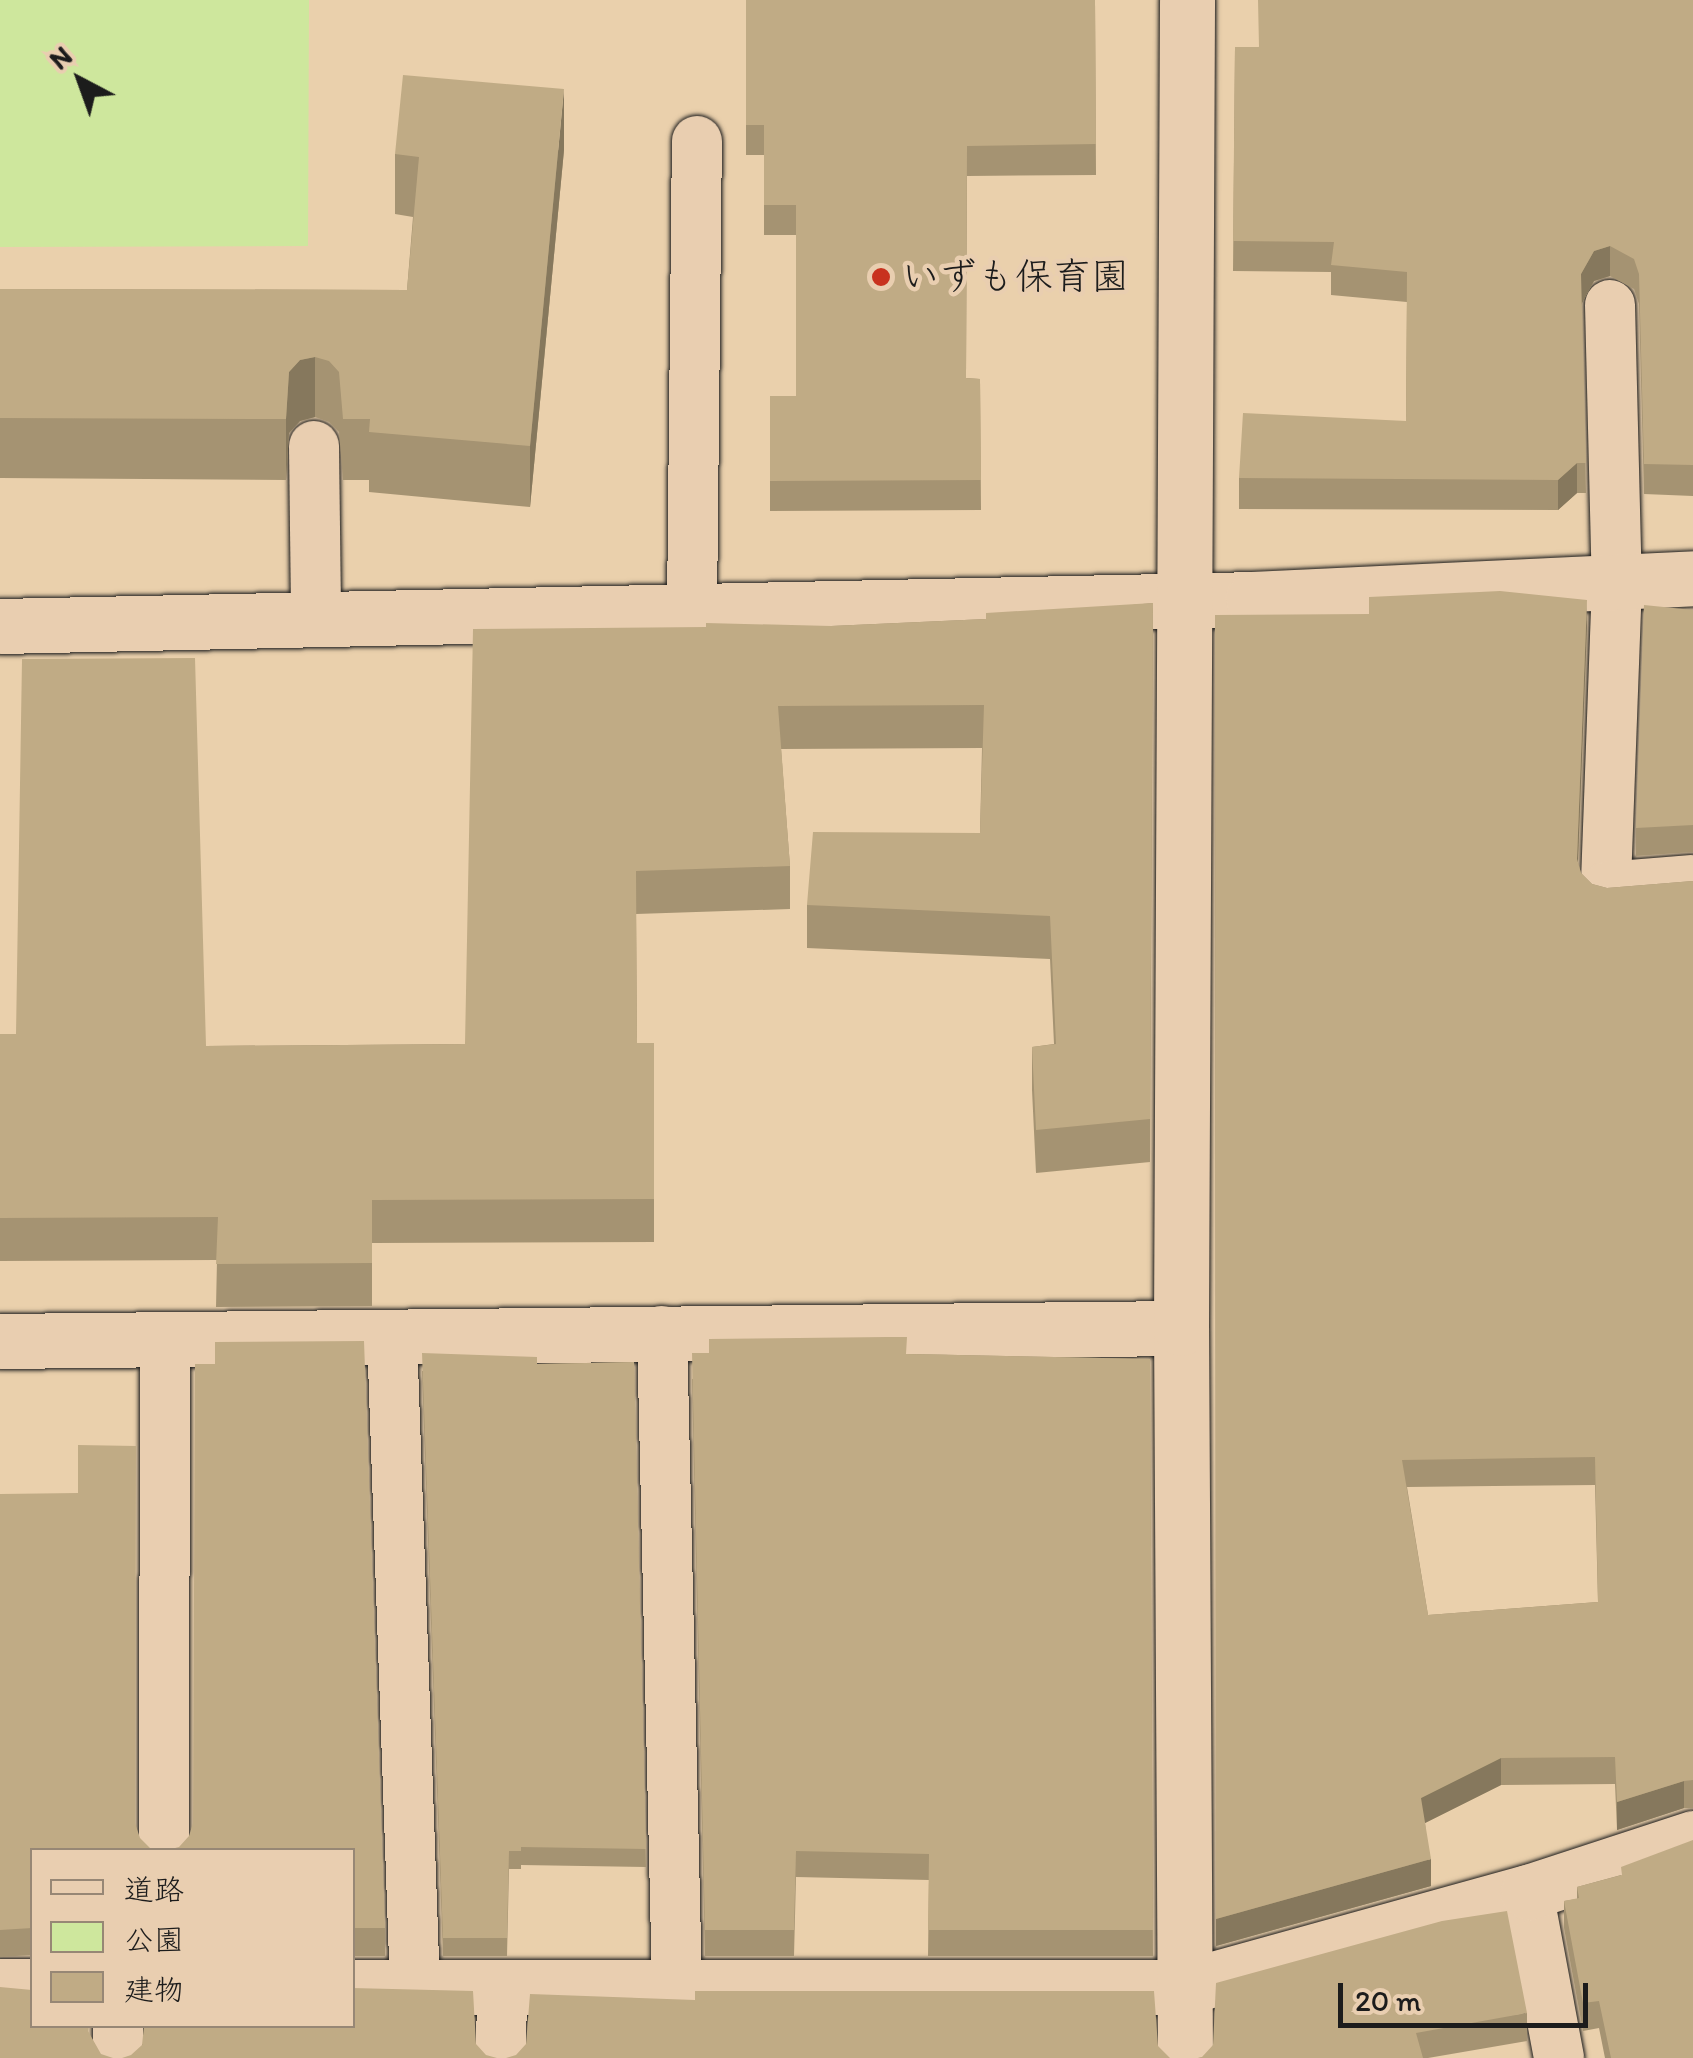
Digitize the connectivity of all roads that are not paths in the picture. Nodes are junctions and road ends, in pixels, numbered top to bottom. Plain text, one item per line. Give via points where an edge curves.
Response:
1 (1187, 0) edge
2 (697, 141) dead end
3 (1610, 305) dead end
4 (314, 446) dead end
5 (1693, 578) edge
6 (1617, 582) junction
7 (1184, 600) junction
8 (692, 610) junction
9 (316, 621) junction
10 (0, 626) edge
11 (1693, 880) edge
12 (1181, 1328) junction
13 (662, 1330) junction
14 (392, 1336) junction
15 (165, 1339) junction
16 (0, 1342) edge
17 (1693, 1838) edge
18 (164, 1848) edge
19 (1528, 1892) junction
20 (0, 1986) edge
21 (30, 1986) edge
22 (502, 1986) junction
23 (1184, 1986) junction
24 (355, 1987) edge
25 (414, 1987) junction
26 (677, 1987) junction
27 (118, 2028) edge
28 (116, 2058) edge
29 (501, 2058) edge
30 (1185, 2058) edge
31 (1559, 2058) edge

1 - 7 street
2 - 8 lane
3 - 6 lane
4 - 9 lane
5 - 6 street
6 - 7 street
6 - 11 lane via 1606,887
7 - 8 street
7 - 12 street
8 - 9 street
9 - 10 street
12 - 13 street
12 - 23 street
13 - 14 street
13 - 26 lane
14 - 15 street
14 - 25 lane
15 - 16 street
15 - 18 lane
17 - 19 street
19 - 23 street
19 - 31 lane
20 - 21 street
22 - 25 street
22 - 26 street
22 - 29 lane
23 - 26 street
23 - 30 street
24 - 25 street
27 - 28 lane

